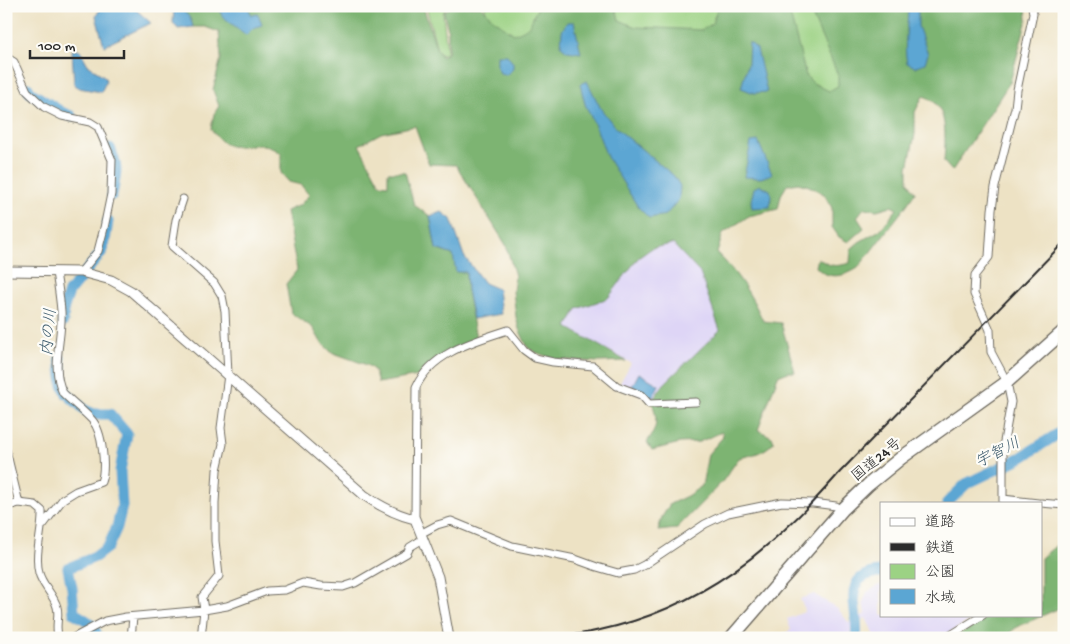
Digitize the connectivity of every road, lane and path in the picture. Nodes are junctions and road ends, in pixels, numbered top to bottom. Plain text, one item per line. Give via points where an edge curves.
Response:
1 (1032, 6) edge
2 (6, 57) edge
3 (183, 199) dead end
4 (6, 271) edge
5 (56, 272) junction
6 (81, 272) junction
7 (1064, 331) edge
8 (228, 376) junction
9 (1007, 382) junction
10 (696, 402) dead end
11 (6, 450) edge
12 (1003, 501) edge
13 (1022, 502) edge
14 (19, 503) junction
15 (1042, 503) edge
16 (1064, 505) edge
17 (6, 506) edge
18 (842, 510) junction
19 (415, 519) junction
20 (43, 525) junction
21 (423, 536) junction
22 (204, 610) junction
23 (981, 616) edge
24 (133, 618) junction
25 (59, 638) edge
26 (73, 638) edge
27 (131, 638) edge
28 (201, 638) edge
29 (449, 638) edge
30 (731, 638) edge
31 (946, 638) edge

1 - 9 street via 1015,108 995,187 989,257 975,275 974,294 990,330 992,352
2 - 6 street via 14,62 27,91 44,107 98,127 112,160 111,194 98,251
3 - 8 street via 172,246 219,289 225,311
4 - 5 street
5 - 6 street
5 - 20 street via 61,311 57,360 60,389 97,428 104,473 101,482 63,499
6 - 8 street via 111,280 131,291
7 - 9 highway, 国道24号
8 - 19 street via 364,495 403,517
8 - 22 street via 215,503 219,576 202,597
9 - 12 street via 1011,402 1003,447
9 - 18 highway, 国道24号 via 901,458
10 - 19 street via 649,404 641,395 617,386 593,366 534,358 508,330 477,340 438,360 424,373 416,387
11 - 14 street
12 - 13 street
14 - 17 street
14 - 20 street via 39,507
15 - 16 street
18 - 21 street via 836,506 782,502 728,513 705,524 644,565 618,573 575,559 512,546 451,522 437,525
18 - 30 highway, 国道24号
19 - 21 street
20 - 25 street via 37,563 58,608
21 - 22 street via 407,554 355,583 343,587 303,583
21 - 29 street via 438,577
22 - 24 street
22 - 28 street
23 - 31 street
24 - 26 street via 104,621
24 - 27 street

